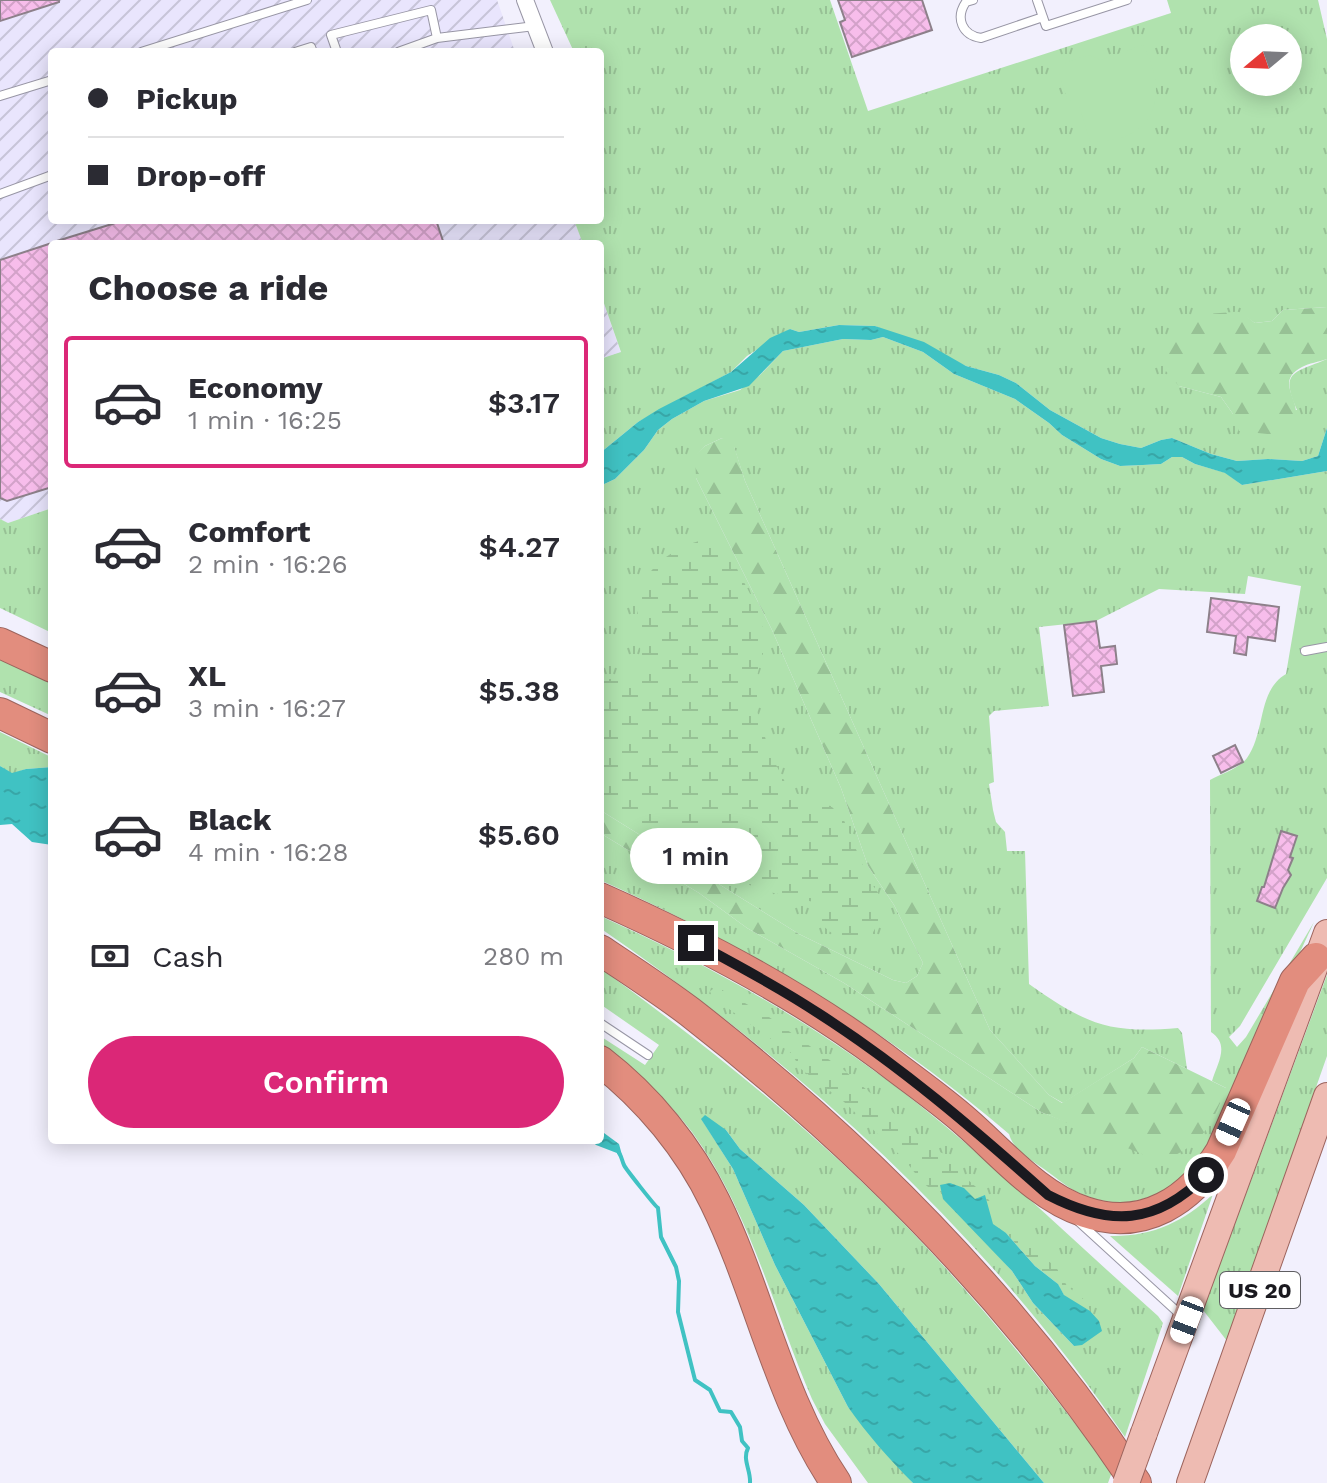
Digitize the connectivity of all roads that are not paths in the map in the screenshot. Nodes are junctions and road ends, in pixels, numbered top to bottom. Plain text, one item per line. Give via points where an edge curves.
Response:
1 (307, 0) edge
2 (525, 0) edge
3 (973, 0) edge
4 (1037, 0) edge
5 (1127, 0) edge
6 (1043, 17) junction
7 (535, 26) junction
8 (437, 38) junction
9 (154, 48) edge
10 (336, 48) edge
11 (415, 48) edge
12 (543, 48) edge
13 (48, 81) edge
14 (0, 96) edge
15 (48, 176) edge
16 (0, 194) edge
17 (0, 625) edge
18 (0, 643) edge
19 (48, 647) edge
20 (1327, 647) edge
21 (1305, 651) dead end
22 (48, 665) edge
23 (0, 713) edge
24 (48, 736) edge
25 (604, 900) edge
26 (1322, 946) edge
27 (604, 953) edge
28 (604, 1026) edge
29 (648, 1055) dead end
30 (604, 1065) edge
31 (1327, 1096) edge
32 (1048, 1195) junction
33 (1187, 1320) junction
34 (836, 1483) edge
35 (1126, 1483) edge
36 (1136, 1483) edge
37 (1190, 1483) edge

1 - 9 lane
2 - 7 street
3 - 6 lane via 960,15 964,28 975,37
4 - 6 lane
5 - 6 lane via 1046,26
7 - 8 lane
7 - 12 street
8 - 10 lane via 431,10 331,35
8 - 11 lane
13 - 14 lane
15 - 16 lane
17 - 19 highway
18 - 22 highway
20 - 21 lane
23 - 24 highway
25 - 32 highway via 676,932 817,1012 962,1118
26 - 32 highway via 1295,981 1221,1151 1188,1193 1164,1208 1114,1218 1086,1213
26 - 33 main road, US 20
27 - 36 highway via 688,1010 872,1168 1030,1337
28 - 29 lane
30 - 34 highway via 670,1131 715,1201 789,1396
31 - 37 main road, US 20
32 - 33 lane
33 - 35 main road, US 20, bridge

